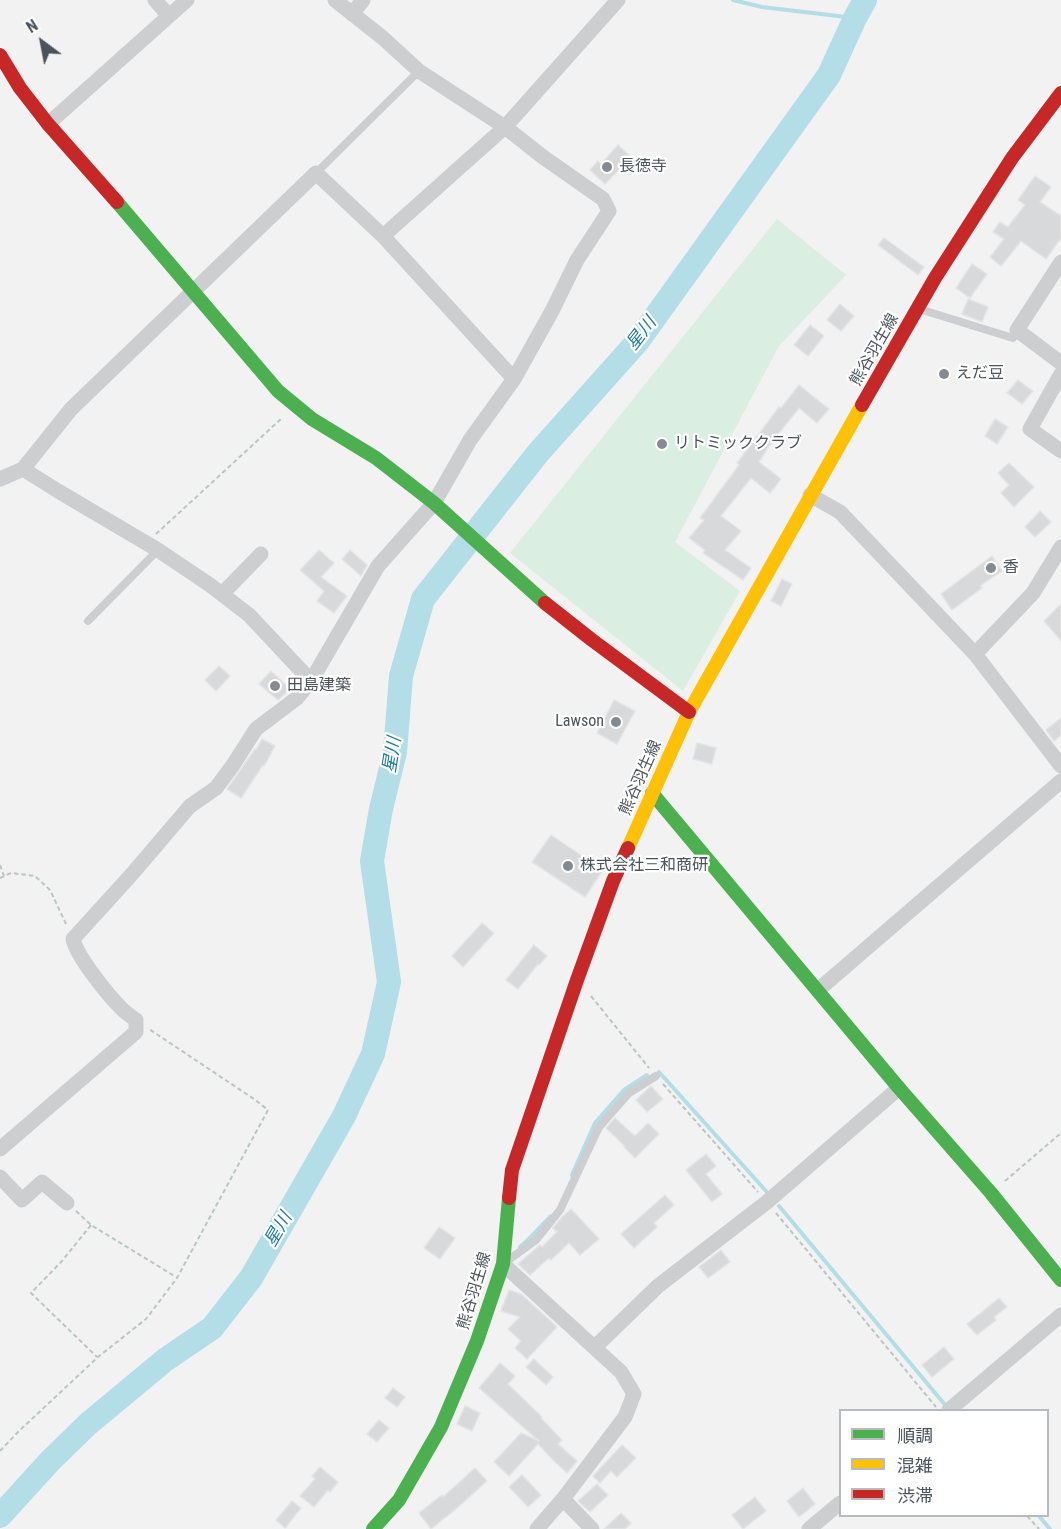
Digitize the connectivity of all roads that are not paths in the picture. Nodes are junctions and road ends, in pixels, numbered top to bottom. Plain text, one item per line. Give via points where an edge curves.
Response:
1 (155, 0) edge
2 (187, 0) edge
3 (334, 0) edge
4 (363, 0) edge
5 (618, 0) edge
6 (352, 14) junction
7 (169, 16) junction
8 (0, 55) edge
9 (419, 71) junction
10 (1061, 93) edge
11 (48, 124) junction
12 (505, 127) junction
13 (316, 173) junction
14 (383, 236) junction
15 (1061, 262) edge
16 (193, 292) junction
17 (918, 309) junction
18 (1017, 330) junction
19 (1061, 363) edge
20 (1061, 374) edge
21 (514, 379) junction
22 (1061, 451) edge
23 (24, 469) junction
24 (0, 479) edge
25 (810, 495) junction
26 (439, 508) junction
27 (152, 547) junction
28 (1061, 548) edge
29 (261, 555) dead end
30 (222, 594) junction
31 (88, 621) dead end
32 (975, 654) junction
33 (311, 681) junction
34 (688, 712) junction
35 (1061, 766) edge
36 (1061, 781) edge
37 (652, 793) junction
38 (818, 990) junction
39 (656, 1076) dead end
40 (899, 1088) junction
41 (0, 1149) edge
42 (0, 1177) edge
43 (67, 1203) road end
44 (503, 1264) junction
45 (1061, 1280) edge
46 (1061, 1315) edge
47 (595, 1347) junction
48 (950, 1409) edge
49 (563, 1499) junction
50 (839, 1504) edge
51 (374, 1529) edge
52 (537, 1529) edge
53 (592, 1529) edge
54 (809, 1529) edge

1 - 7 street
2 - 7 street
3 - 6 street
4 - 6 street
5 - 12 street
6 - 9 street
7 - 11 street
8 - 11 main road
9 - 12 street
9 - 13 lane
10 - 17 main road, 熊谷羽生線 via 1012,158
11 - 16 main road
12 - 14 street
12 - 21 street via 603,198 609,211 577,260
13 - 14 street
13 - 16 street
14 - 21 street
15 - 18 street
16 - 23 street via 71,410
16 - 26 main road via 278,390 312,419 376,458
17 - 18 lane via 1013,338
17 - 25 main road, 熊谷羽生線
18 - 19 street
20 - 22 street via 1030,429
21 - 26 street via 470,440
23 - 24 street
23 - 27 street
25 - 32 street via 840,512
25 - 34 main road, 熊谷羽生線
26 - 33 street via 378,566
26 - 34 main road via 553,610
27 - 30 street
27 - 31 lane
28 - 32 street via 1033,593
29 - 30 street
30 - 33 street via 249,615
32 - 35 street
33 - 41 street via 297,698 256,729 216,788 190,807 73,939 97,978 136,1020 136,1032
34 - 37 main road, 熊谷羽生線
36 - 38 street
37 - 38 main road
37 - 44 main road, 熊谷羽生線 via 613,880 512,1170
38 - 40 main road
39 - 44 lane via 629,1093 599,1127 560,1210 537,1240
40 - 45 main road
40 - 47 street via 767,1202 658,1286
42 - 43 street via 22,1200 42,1182
44 - 47 street
44 - 51 main road, 熊谷羽生線 via 477,1341 441,1427 399,1500
46 - 48 street
47 - 49 street via 621,1372 634,1394 625,1417
49 - 52 street
49 - 53 street
50 - 54 street

